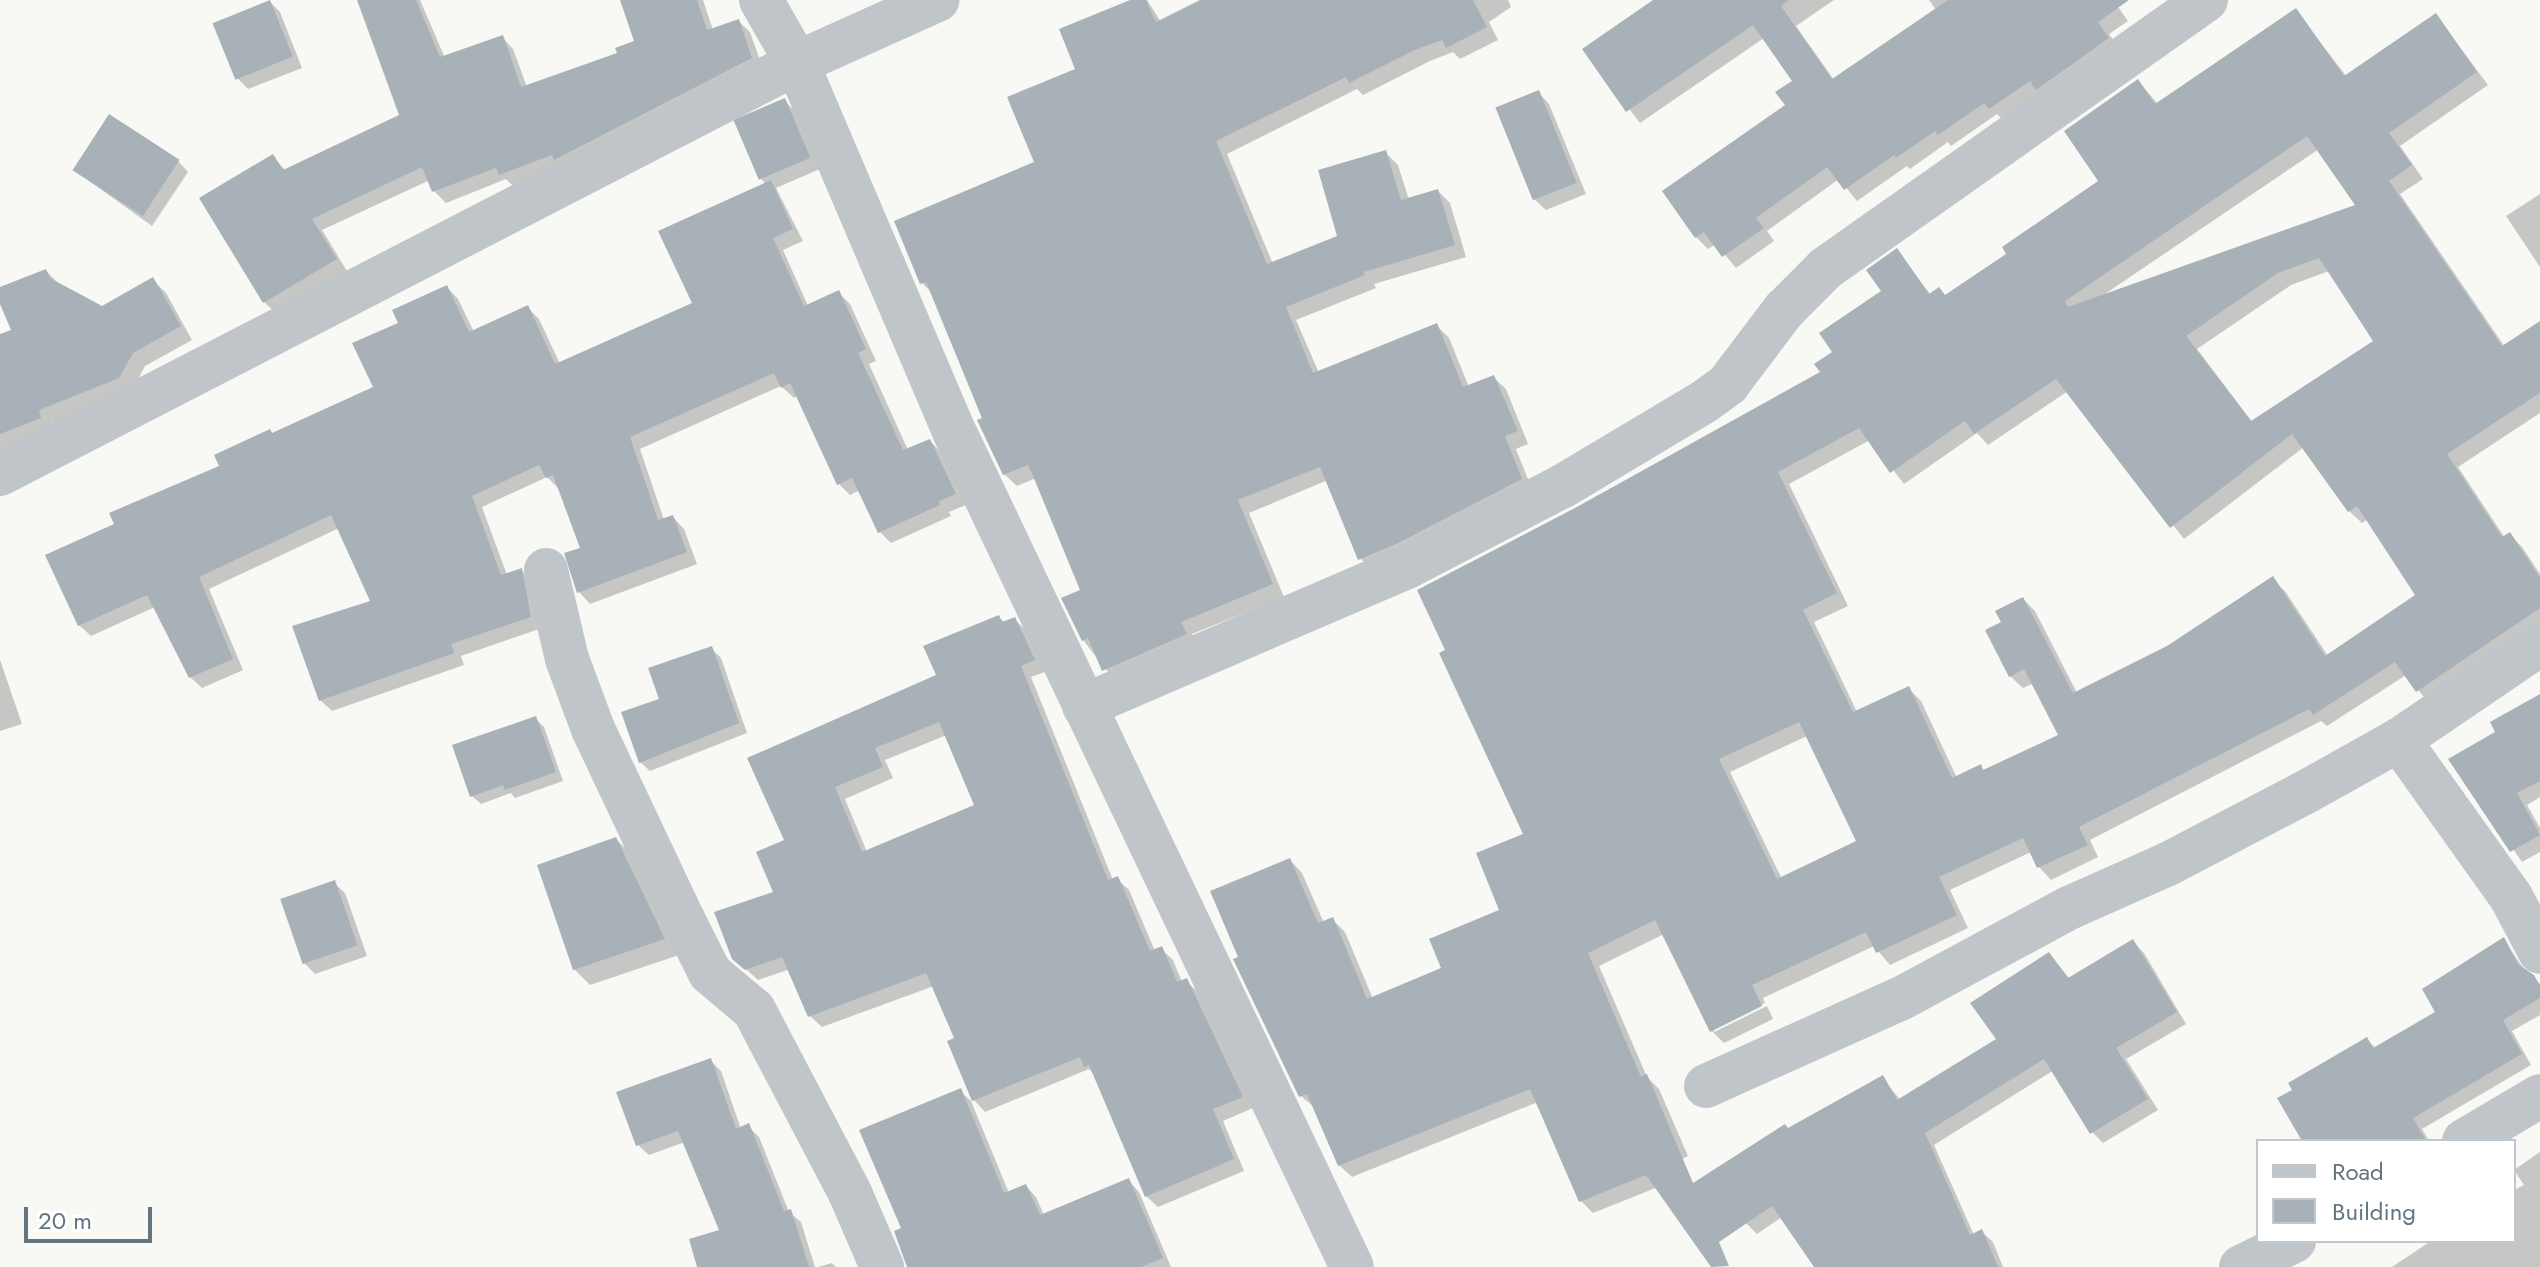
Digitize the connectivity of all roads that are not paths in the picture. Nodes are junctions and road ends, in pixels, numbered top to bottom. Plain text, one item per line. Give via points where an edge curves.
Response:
1 (761, 0) edge
2 (937, 0) edge
3 (2206, 0) edge
4 (797, 63) junction
5 (0, 474) edge
6 (546, 570) dead end
7 (2540, 644) edge
8 (1084, 706) junction
9 (2399, 740) junction
10 (2540, 952) edge
11 (1706, 1086) dead end
12 (2540, 1096) edge
13 (2467, 1139) edge
14 (2290, 1243) edge
15 (882, 1267) edge
16 (1352, 1267) edge
17 (2241, 1267) edge

1 - 4 street
2 - 4 street
3 - 8 street via 1826,268 1784,310 1728,384 1705,401 1563,486 1409,566
4 - 5 street
4 - 8 street via 956,435
6 - 15 street via 567,659 593,729 683,919 710,973 754,1010 850,1193
7 - 9 street
8 - 16 street
9 - 10 street via 2511,897
9 - 11 street via 1900,999
12 - 13 street
14 - 17 street

